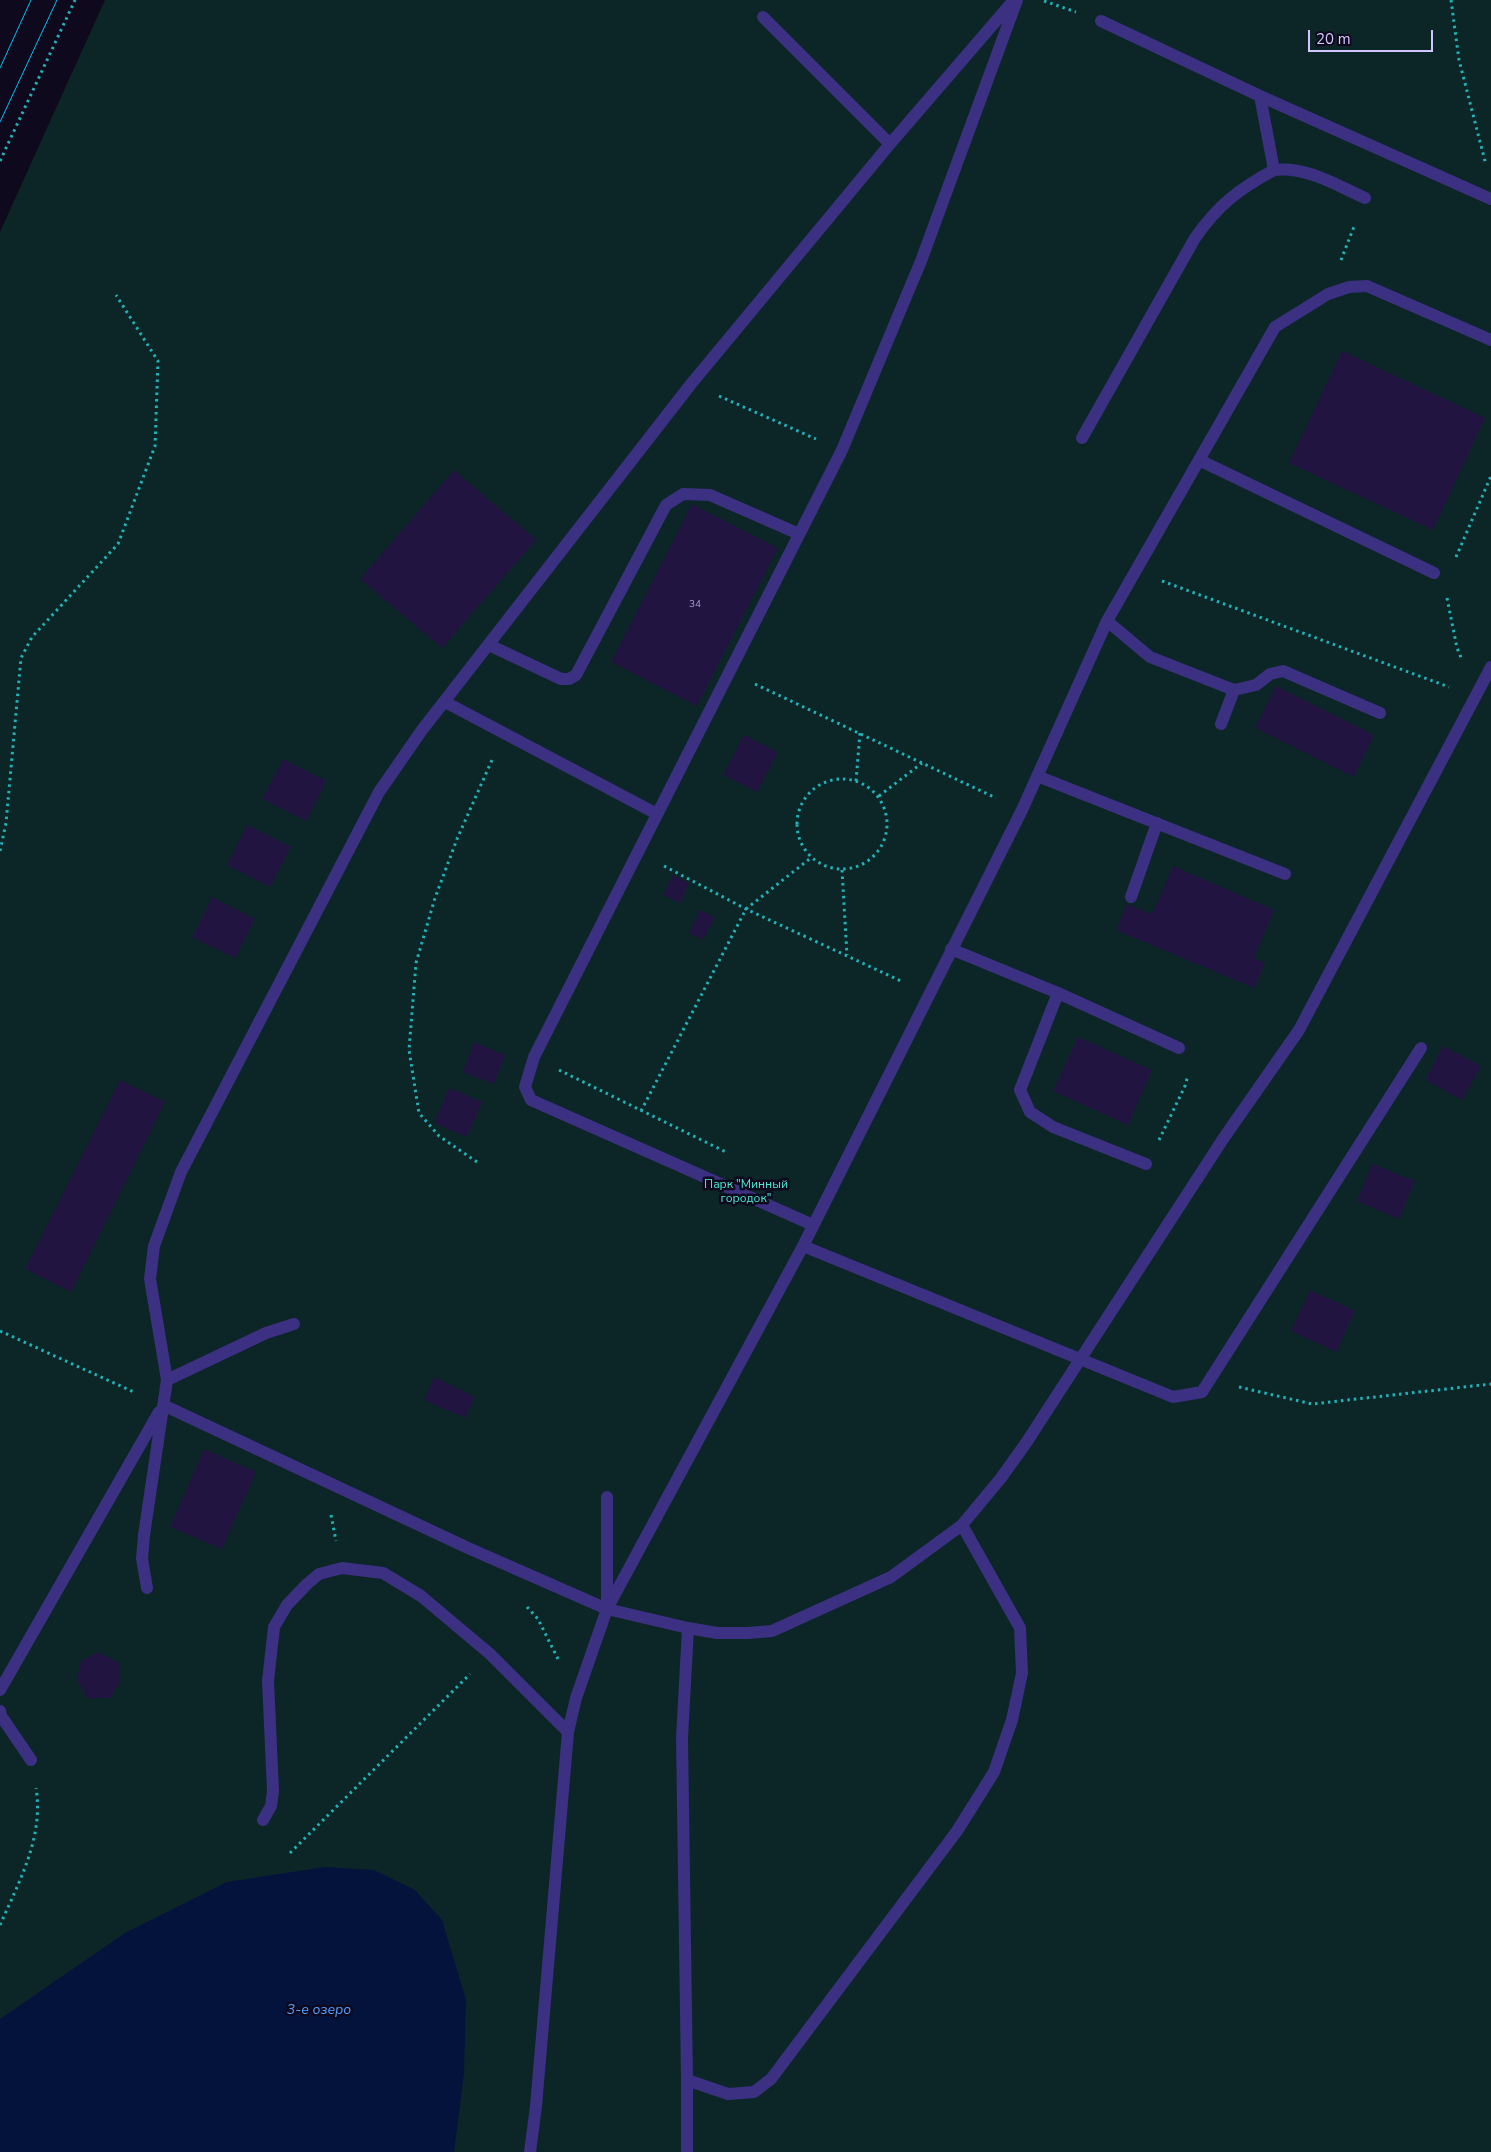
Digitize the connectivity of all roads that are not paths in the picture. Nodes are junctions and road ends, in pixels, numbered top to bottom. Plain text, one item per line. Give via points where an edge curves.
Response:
1 (1016, 0) edge
2 (763, 17) dead end
3 (1100, 20) road end
4 (1260, 96) junction
5 (890, 144) junction
6 (1274, 170) junction
7 (1365, 198) road end
8 (1491, 199) edge
9 (1491, 340) edge
10 (1082, 438) dead end
11 (1199, 460) junction
12 (799, 534) junction
13 (1439, 573) road end
14 (1107, 621) junction
15 (489, 645) junction
16 (1491, 666) edge
17 (1234, 690) junction
18 (445, 702) junction
19 (1380, 713) dead end
20 (1221, 724) dead end
21 (1037, 776) junction
22 (657, 814) junction
23 (1157, 823) junction
24 (1285, 874) dead end
25 (1130, 897) dead end
26 (951, 949) junction
27 (1058, 993) junction
28 (1179, 1048) road end
29 (1421, 1048) dead end
30 (1146, 1164) road end
31 (813, 1225) junction
32 (803, 1246) junction
33 (294, 1324) dead end
34 (1080, 1359) junction
35 (167, 1380) junction
36 (163, 1405) junction
37 (607, 1497) dead end
38 (962, 1525) junction
39 (146, 1588) dead end
40 (607, 1609) junction
41 (688, 1628) junction
42 (0, 1690) edge
43 (0, 1711) edge
44 (0, 1716) edge
45 (568, 1732) junction
46 (32, 1760) road end
47 (263, 1820) dead end
48 (687, 2080) junction
49 (530, 2152) edge
50 (688, 2152) edge

1 - 5 lane
1 - 12 lane via 921,261 842,450
2 - 5 lane
3 - 4 lane
4 - 6 lane
4 - 8 lane
5 - 15 lane via 691,384
6 - 7 lane via 1288,168 1301,171
6 - 10 lane via 1226,200 1209,218
9 - 11 lane via 1367,286 1348,287 1328,294 1276,328
11 - 13 lane
11 - 14 lane
12 - 15 lane via 710,495 683,494 666,505 576,675 561,679
12 - 22 lane
14 - 17 lane via 1150,657
14 - 21 lane
15 - 18 lane
16 - 34 lane via 1299,1030 1223,1139
17 - 19 lane via 1256,685 1270,674 1283,671
17 - 20 lane
18 - 22 lane
18 - 35 lane via 380,792 181,1172 154,1246 150,1279
21 - 23 lane
21 - 26 lane
22 - 31 lane via 534,1057 525,1087 531,1100
23 - 24 lane
23 - 25 lane
26 - 27 lane
26 - 31 lane
27 - 28 lane
27 - 30 lane via 1020,1090 1030,1112 1053,1127
29 - 34 lane via 1202,1392 1173,1397
31 - 32 lane
32 - 34 lane
32 - 40 lane
33 - 35 lane via 266,1333
34 - 38 lane via 1026,1443
35 - 36 lane
36 - 39 lane via 144,1535 142,1559
36 - 40 lane via 468,1548
36 - 42 lane
37 - 40 lane
38 - 41 lane via 892,1577 772,1631 717,1633
38 - 48 lane via 1020,1628 1022,1673 1012,1720 994,1772 957,1831 771,2080 754,2092 728,2094
40 - 41 lane
40 - 45 lane via 576,1698
41 - 48 lane via 682,1738
43 - 44 lane
44 - 46 lane
45 - 47 lane via 490,1654 421,1596 383,1573 342,1568 320,1574 287,1605 274,1627 268,1680 273,1790 271,1806
45 - 49 lane
48 - 50 lane

